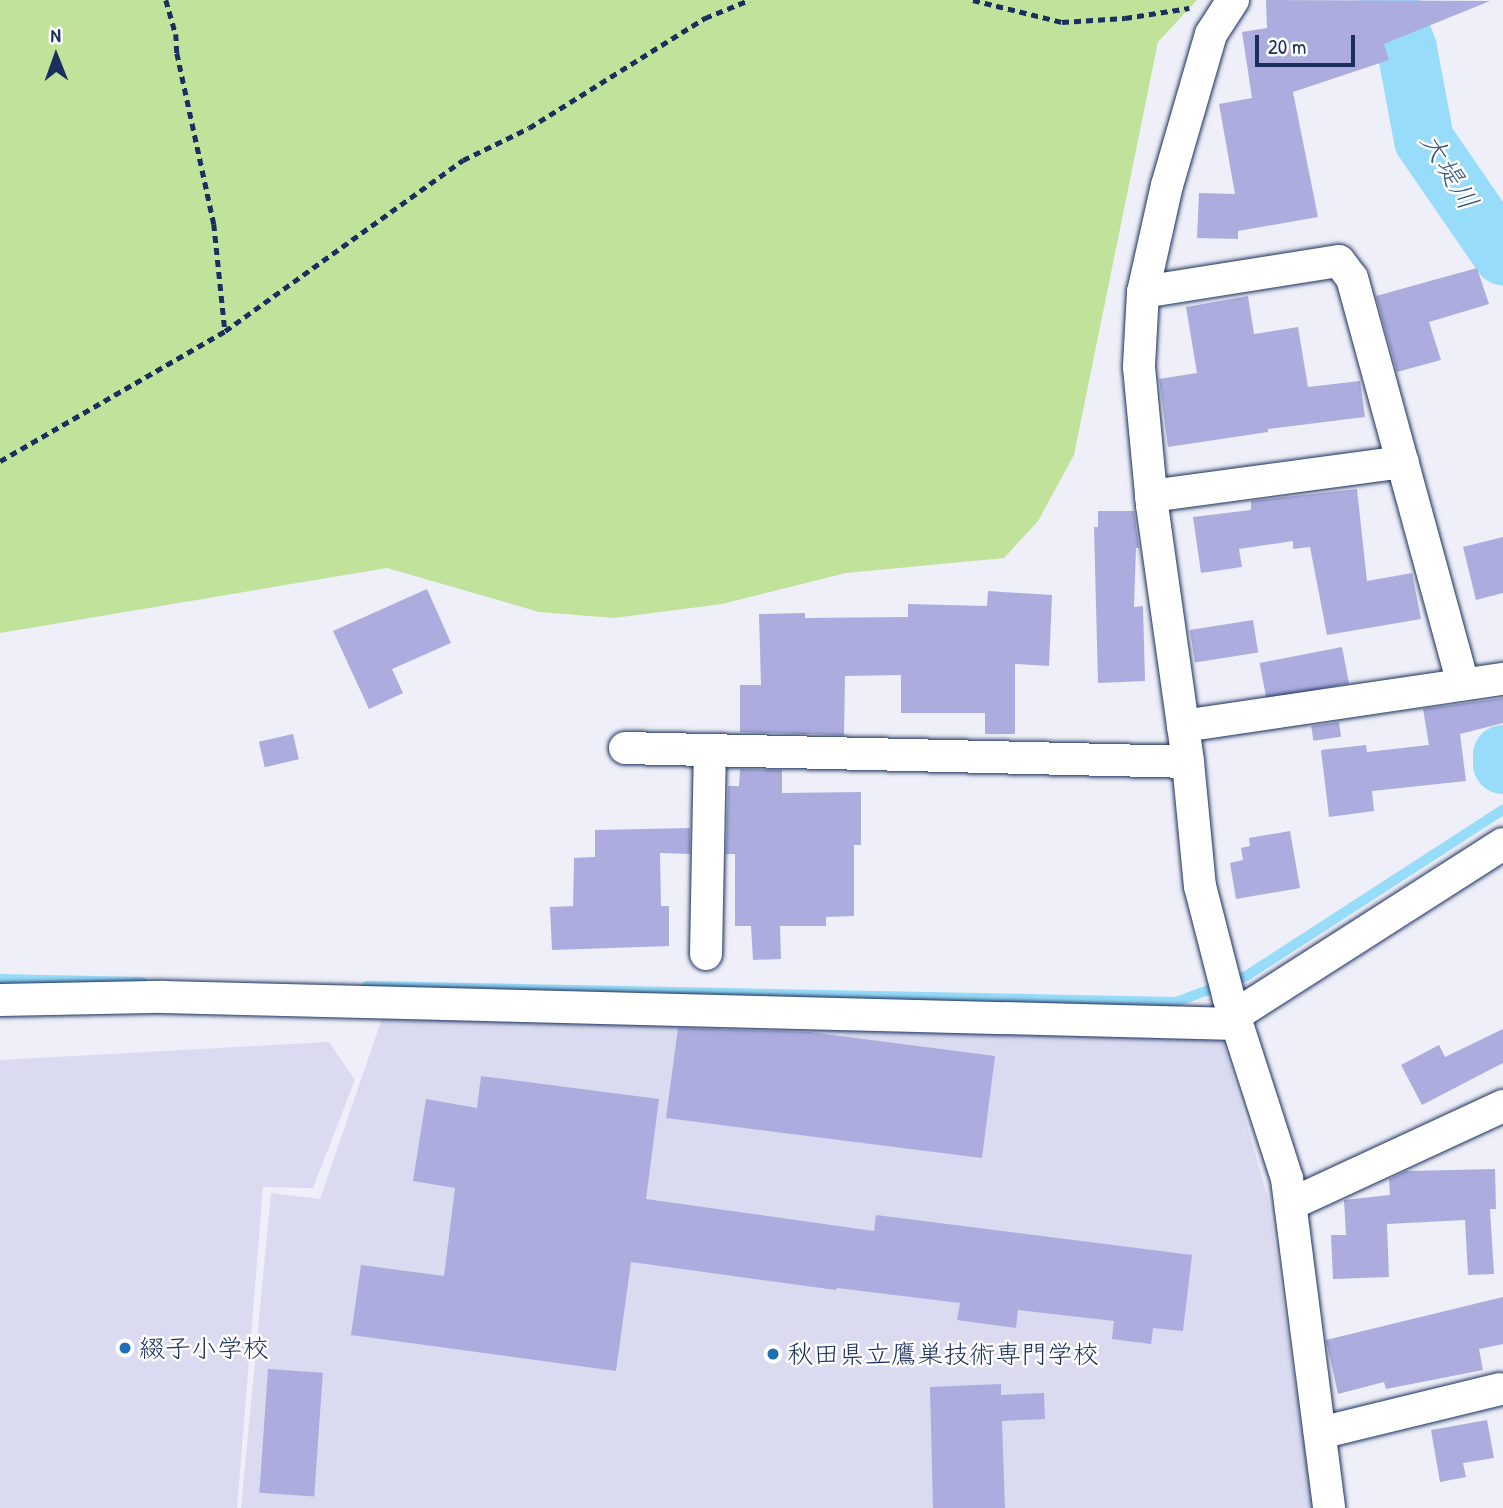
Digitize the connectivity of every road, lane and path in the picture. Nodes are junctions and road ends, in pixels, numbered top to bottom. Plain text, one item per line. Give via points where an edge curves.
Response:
1 (166, 0) edge
2 (749, 0) edge
3 (974, 0) edge
4 (1232, 1) edge
5 (1143, 292) junction
6 (225, 331) junction
7 (0, 461) edge
8 (1403, 462) junction
9 (1151, 496) junction
10 (1503, 679) edge
11 (1463, 684) junction
12 (1183, 726) junction
13 (625, 748) dead end
14 (710, 750) junction
15 (1188, 762) junction
16 (1503, 844) edge
17 (706, 954) dead end
18 (0, 1000) edge
19 (1231, 1002) junction
20 (1503, 1106) edge
21 (1291, 1204) junction
22 (1500, 1389) dead end
23 (1320, 1433) junction
24 (1329, 1508) edge

1 - 6 path via 214,224
2 - 6 path via 705,18 529,128 463,160
3 - 4 path via 1062,22 1125,18
4 - 5 street via 1211,34 1167,186
5 - 8 street via 1339,261 1352,278
5 - 9 street via 1139,367
6 - 7 path
8 - 9 street
8 - 11 street
9 - 12 street
10 - 11 street
11 - 12 street
12 - 15 street
13 - 14 street
14 - 15 street
14 - 17 street
15 - 19 street via 1200,886
16 - 19 street
18 - 19 street
19 - 21 street
20 - 21 street
21 - 23 street
22 - 23 street
23 - 24 street

